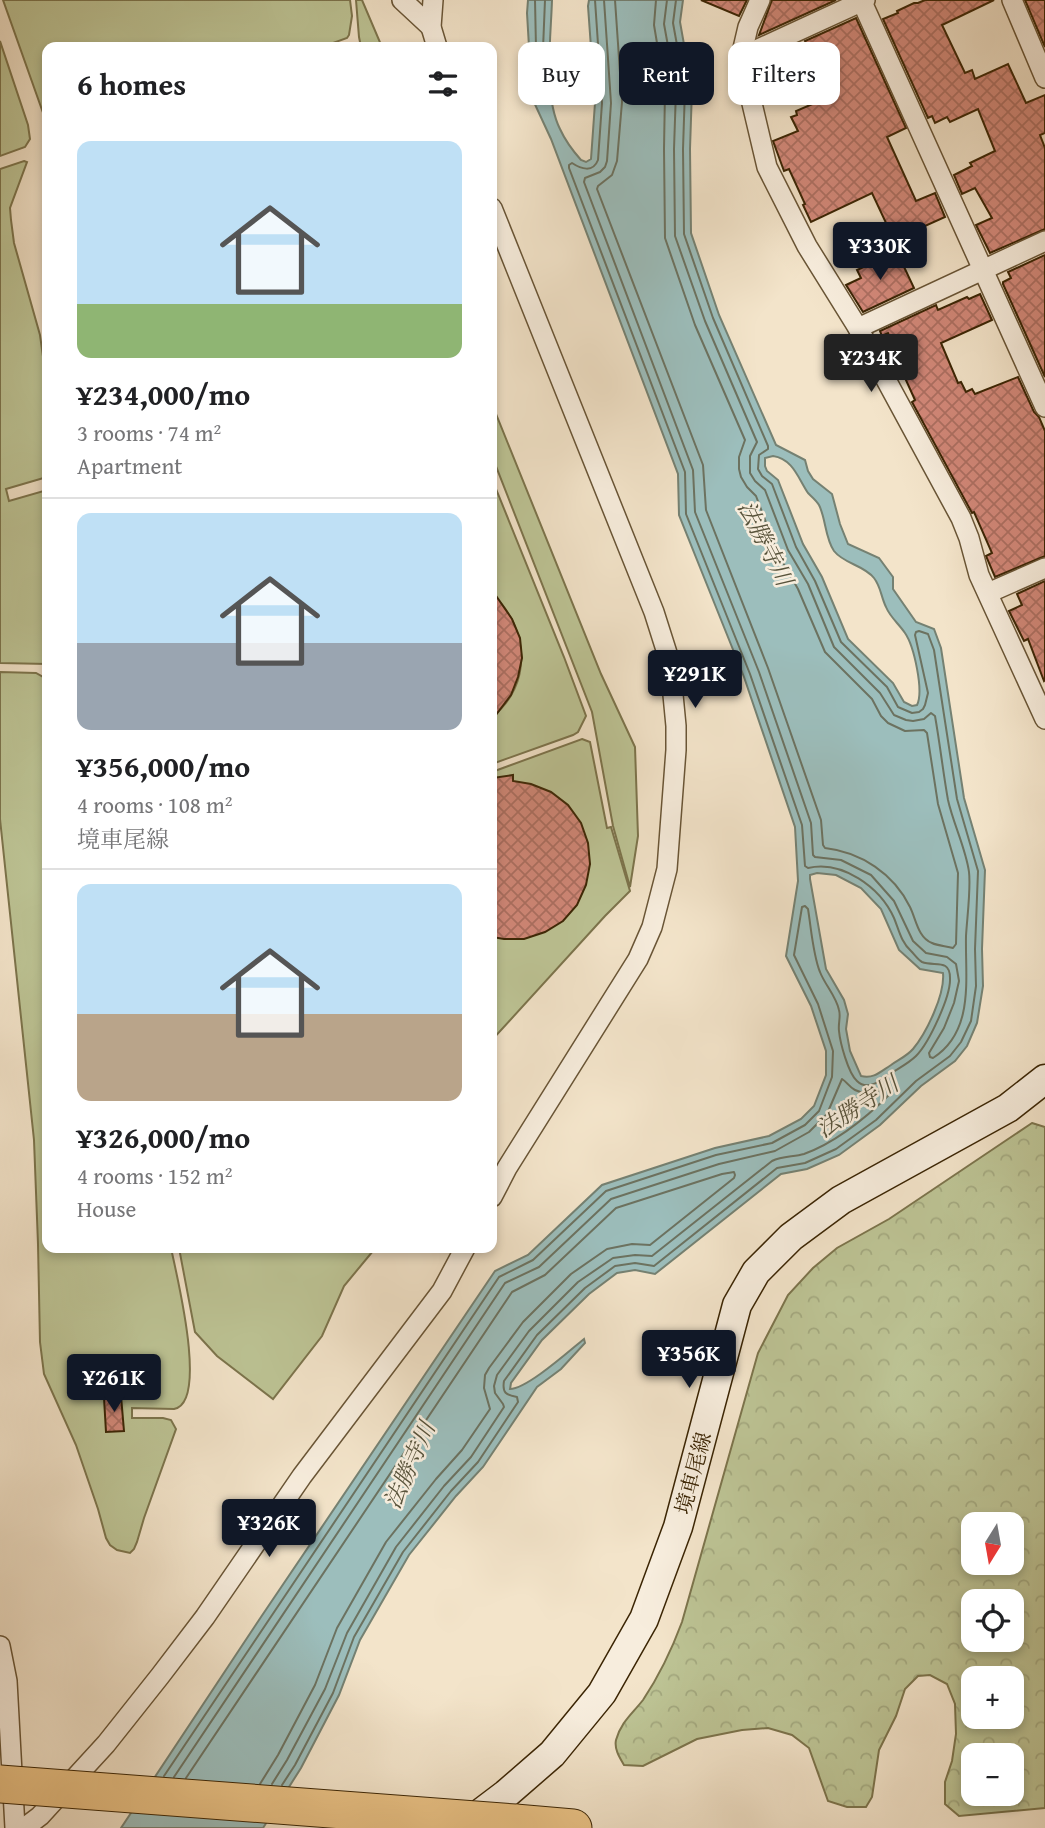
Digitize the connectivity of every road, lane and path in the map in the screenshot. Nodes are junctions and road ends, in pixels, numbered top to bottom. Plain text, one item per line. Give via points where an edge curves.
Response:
1 (402, 0) edge
2 (433, 0) edge
3 (760, 0) edge
4 (1012, 0) edge
5 (864, 1) edge
6 (431, 27) junction
7 (436, 42) edge
8 (744, 42) edge
9 (774, 42) edge
10 (1045, 78) edge
11 (752, 105) edge
12 (497, 220) edge
13 (1045, 242) edge
14 (982, 270) junction
15 (858, 328) junction
16 (1045, 407) edge
17 (1045, 568) edge
18 (988, 593) junction
19 (1045, 719) edge
20 (1045, 1079) edge
21 (497, 1187) edge
22 (462, 1253) edge
23 (0, 1646) edge
24 (0, 1784) edge
25 (0, 1798) edge
26 (15, 1828) edge
27 (24, 1828) edge
28 (388, 1828) edge
29 (461, 1828) edge
30 (573, 1828) edge

1 - 6 street
2 - 6 street
3 - 8 street
4 - 10 street
5 - 9 street
5 - 14 street
6 - 7 street
11 - 15 street via 767,167 807,246
12 - 21 street via 654,612 671,674 676,750 667,869 652,927 638,959
13 - 14 street
14 - 15 street
14 - 16 street
15 - 18 street via 961,518
17 - 18 street
18 - 19 street
20 - 29 main road, 境車尾線 via 1008,1108 841,1200 791,1237 756,1272 737,1305 678,1527 644,1619 602,1693 552,1754
22 - 27 street via 437,1298 302,1476 205,1617 106,1744
23 - 26 street via 7,1681
24 - 30 highway, bridge
25 - 28 highway

